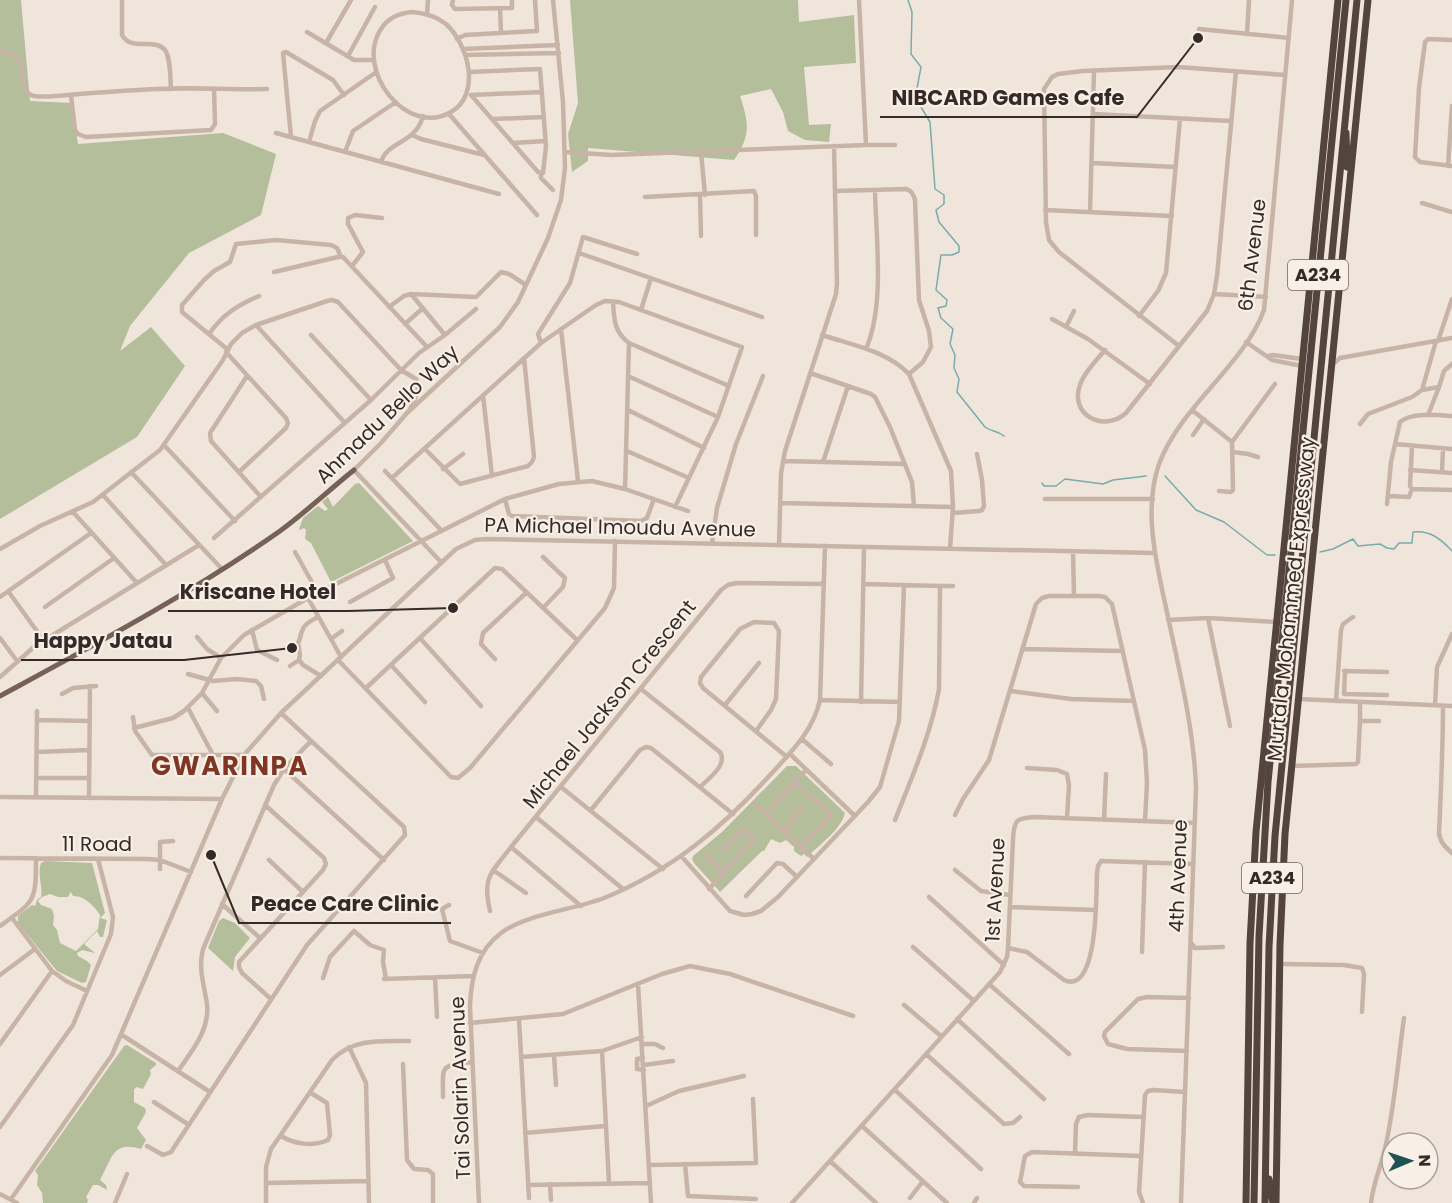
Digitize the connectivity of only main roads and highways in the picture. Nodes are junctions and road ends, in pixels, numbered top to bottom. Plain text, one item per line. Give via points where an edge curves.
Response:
1 (1338, 0) edge
2 (1346, 0) edge
3 (1357, 0) edge
4 (1368, 0) edge
5 (1345, 122) junction
6 (1332, 139) junction
7 (1321, 172) junction
8 (1347, 205) junction
9 (354, 470) road end
10 (1270, 677) junction
11 (0, 696) edge
12 (1273, 723) junction
13 (1288, 795) junction
14 (1275, 836) junction
15 (1266, 1164) junction
16 (1254, 1166) junction
17 (1247, 1203) edge
18 (1254, 1203) edge
19 (1265, 1203) edge
20 (1275, 1203) edge

1 - 7 highway, Murtala Mohammed Expressway
2 - 6 highway, Murtala Mohammed Expressway / A234
3 - 5 highway, Murtala Mohammed Expressway / A234
4 - 8 highway, Murtala Mohammed Expressway
5 - 8 highway
5 - 14 highway, Murtala Mohammed Expressway / A234
6 - 7 highway
6 - 12 highway, Murtala Mohammed Expressway / A234
7 - 10 highway, Murtala Mohammed Expressway
8 - 13 highway, Murtala Mohammed Expressway
9 - 11 main road, Ahmadu Bello Way via 284,528 222,568
10 - 12 highway
10 - 17 highway, Murtala Mohammed Expressway via 1253,880
12 - 16 highway, Murtala Mohammed Expressway / A234 via 1260,887
13 - 14 highway
13 - 20 highway, Murtala Mohammed Expressway
14 - 15 highway, Murtala Mohammed Expressway / A234
15 - 19 highway, Murtala Mohammed Expressway / A234
15 - 20 highway
16 - 17 highway
16 - 18 highway, Murtala Mohammed Expressway / A234

